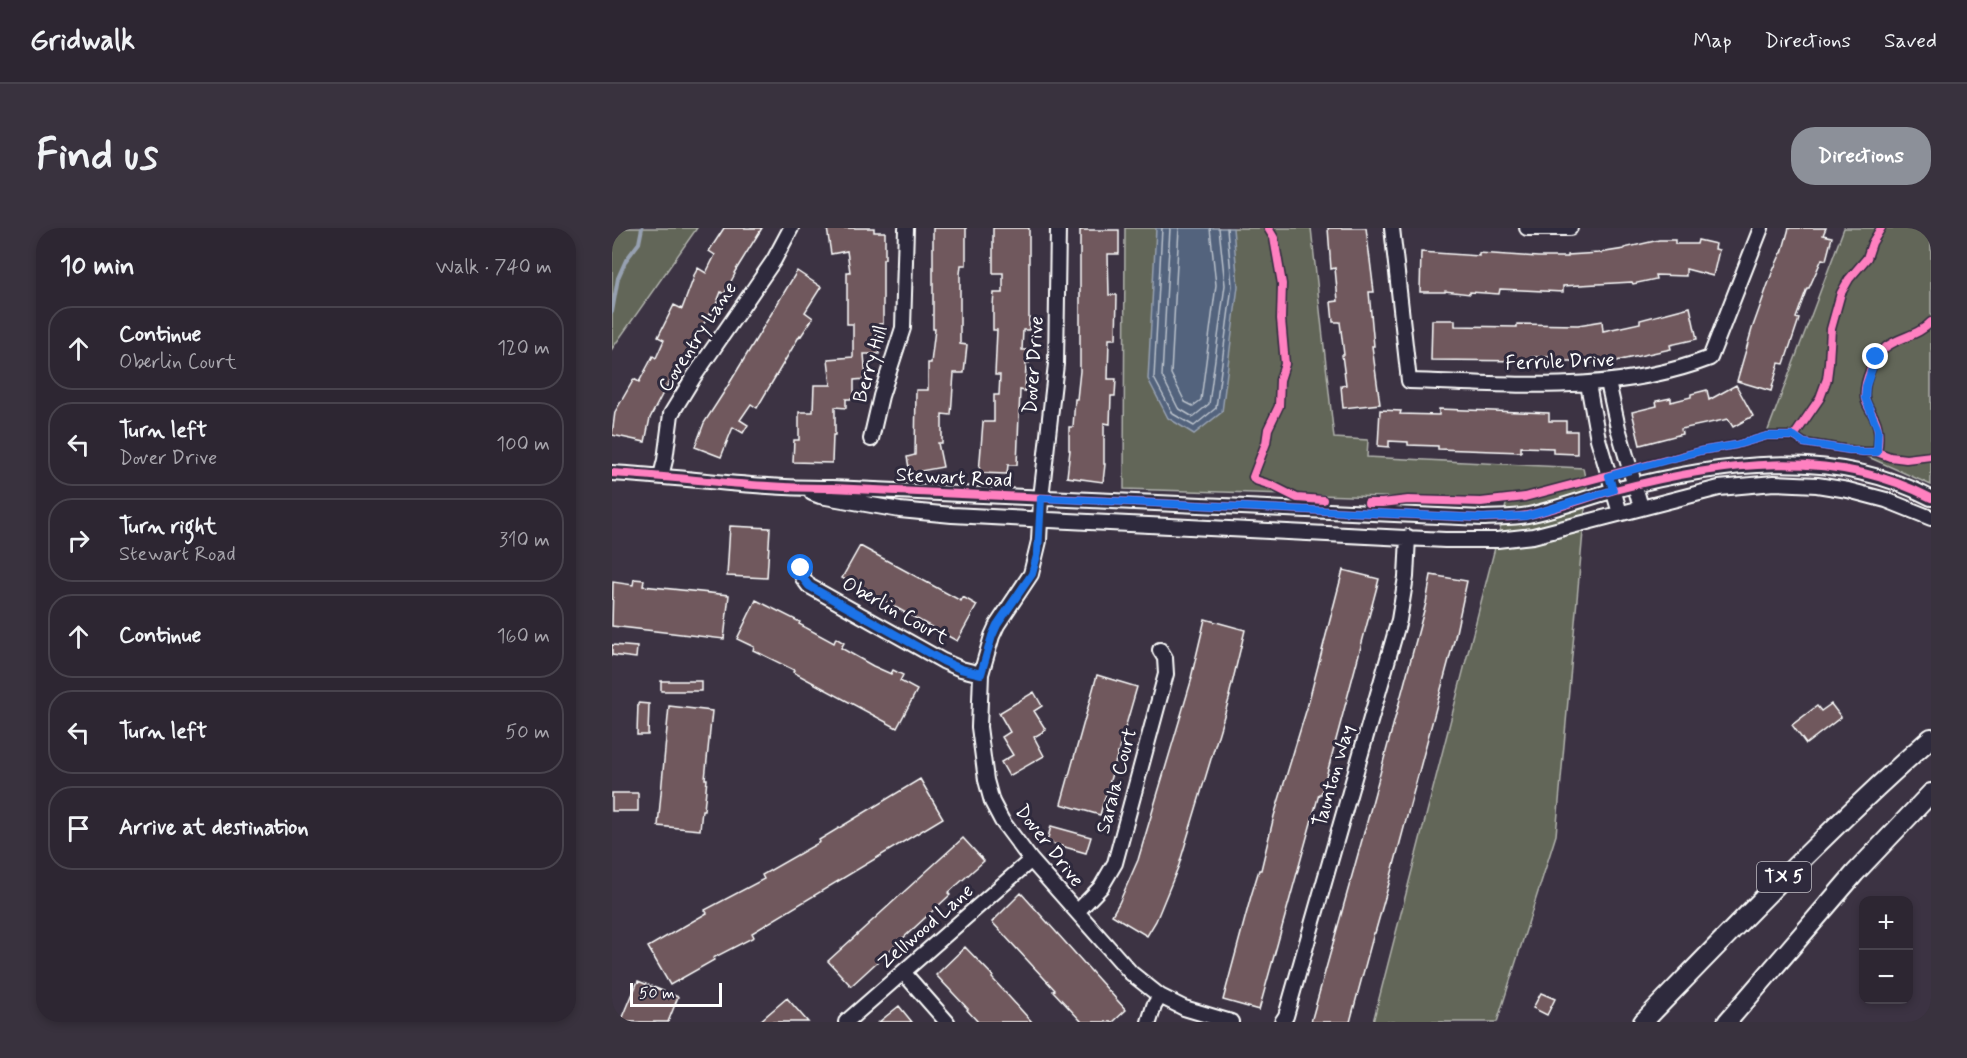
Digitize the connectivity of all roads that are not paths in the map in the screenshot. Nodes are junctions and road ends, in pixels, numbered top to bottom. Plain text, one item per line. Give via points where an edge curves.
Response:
1 (792, 228) edge
2 (906, 228) edge
3 (1058, 228) edge
4 (1392, 228) edge
5 (1527, 228) edge
6 (1570, 228) edge
7 (1758, 229) edge
8 (1608, 382) junction
9 (1588, 384) junction
10 (871, 439) dead end
11 (612, 473) edge
12 (661, 476) junction
13 (1634, 485) junction
14 (799, 489) junction
15 (1613, 490) junction
16 (1041, 498) junction
17 (1931, 498) edge
18 (1641, 507) junction
19 (1620, 513) junction
20 (1931, 518) edge
21 (1041, 519) junction
22 (1408, 537) junction
23 (801, 568) dead end
24 (1160, 650) dead end
25 (981, 674) junction
26 (1931, 738) edge
27 (1931, 793) edge
28 (1031, 860) junction
29 (1077, 912) junction
30 (1781, 961) junction
31 (903, 972) junction
32 (1160, 996) junction
33 (846, 1022) edge
34 (947, 1022) edge
35 (1149, 1022) edge
36 (1231, 1022) edge
37 (1282, 1022) edge
38 (1643, 1022) edge
39 (1727, 1022) edge
40 (1737, 1022) edge

1 - 12 street, Coventry Lane via 671,414
2 - 10 street, Berry Hill via 903,328
3 - 16 street, Dover Drive via 1056,364
4 - 9 street, Ferrule Drive via 1410,381
5 - 6 street
7 - 8 street, Ferrule Drive via 1710,358
8 - 9 street, Ferrule Drive
8 - 13 street
9 - 15 street
11 - 12 street, Stewart Road
12 - 14 street, Stewart Road
13 - 15 street, Stewart Road
13 - 17 street, Stewart Road via 1753,464 1791,464 1853,472
13 - 18 street
14 - 16 street, Stewart Road
14 - 21 street, Stewart Road via 900,510
15 - 16 street, Stewart Road via 1526,516 1482,518
15 - 19 street
16 - 21 street, Dover Drive
18 - 19 street, Stewart Road
18 - 20 street, Stewart Road via 1726,487 1795,483 1865,494
19 - 22 street, Stewart Road via 1533,536 1497,540
21 - 22 street, Stewart Road
21 - 25 street, Dover Drive via 1032,574 997,625
22 - 37 street, Taunton Way via 1399,620
23 - 25 street, Oberlin Court via 809,586 943,661
24 - 29 street, Sarala Court via 1167,674 1115,863 1101,887
25 - 28 street, Dover Drive via 979,727 986,780 1002,821
26 - 38 main road, TX 5 via 1745,916
27 - 30 main road, TX 5 via 1855,873
28 - 29 street, Dover Drive
28 - 31 street, Zellwood Lane
29 - 32 street, Dover Drive via 1131,973
30 - 39 main road
30 - 40 main road, TX 5
31 - 33 street, Zellwood Lane
31 - 34 street
32 - 35 street
32 - 36 street, Dover Drive via 1184,1008

